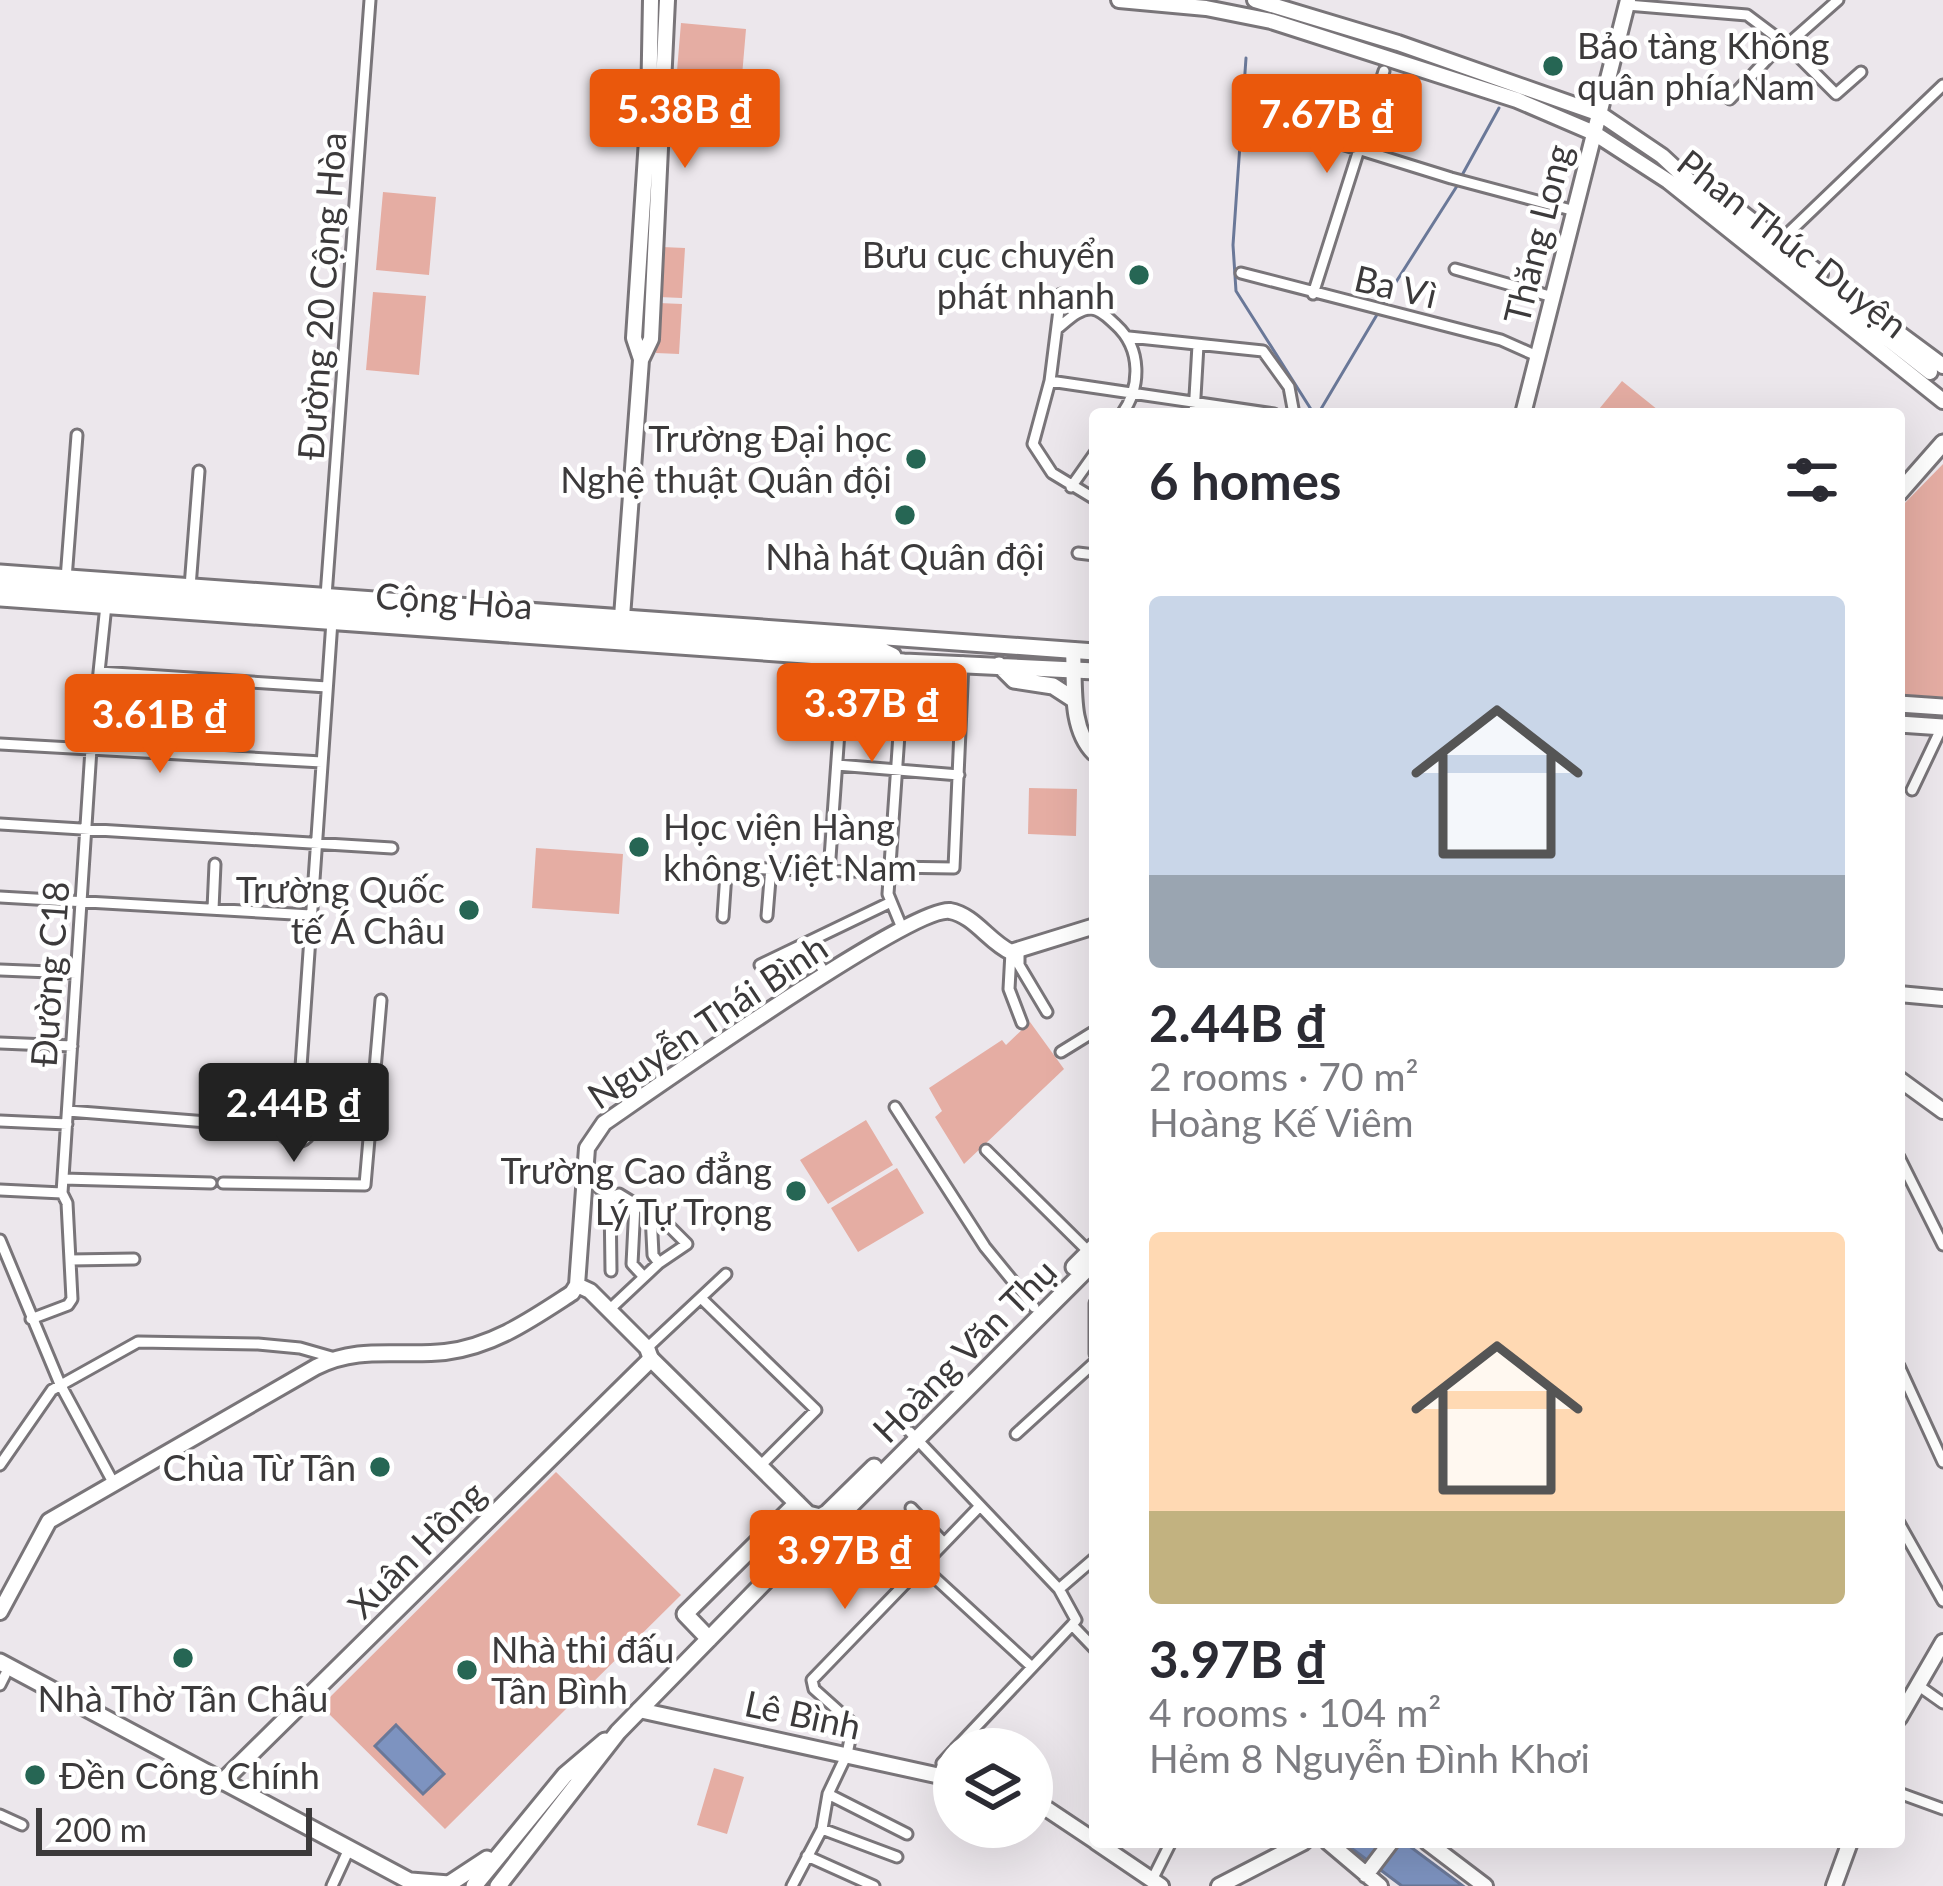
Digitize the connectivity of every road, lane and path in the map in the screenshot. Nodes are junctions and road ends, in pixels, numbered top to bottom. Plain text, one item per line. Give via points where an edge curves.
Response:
1 (370, 0) edge
2 (651, 0) edge
3 (667, 0) edge
4 (1119, 0) edge
5 (1255, 0) edge
6 (1838, 0) edge
7 (1628, 3) edge
8 (1785, 44) junction
9 (657, 49) junction
10 (1396, 51) junction
11 (1384, 71) dead end
12 (1861, 72) dead end
13 (1943, 85) edge
14 (1730, 99) dead end
15 (1600, 114) junction
16 (1287, 127) dead end
17 (1594, 133) junction
18 (1359, 149) junction
19 (1683, 176) junction
20 (1575, 211) junction
21 (1780, 241) junction
22 (1455, 269) dead end
23 (1240, 273) dead end
24 (1061, 294) dead end
25 (1313, 294) junction
26 (1553, 297) junction
27 (1058, 328) junction
28 (1129, 337) junction
29 (1198, 345) junction
30 (1538, 356) junction
31 (1936, 369) edge
32 (1050, 381) junction
33 (1134, 396) junction
34 (1942, 399) edge
35 (1126, 408) edge
36 (1190, 408) edge
37 (1195, 408) edge
38 (1293, 408) edge
39 (1525, 408) edge
40 (76, 435) dead end
41 (1943, 443) edge
42 (1089, 461) edge
43 (199, 471) dead end
44 (1905, 484) edge
45 (1071, 487) junction
46 (1089, 496) edge
47 (1078, 553) dead end
48 (1089, 554) edge
49 (0, 573) edge
50 (66, 579) junction
51 (0, 586) edge
52 (190, 587) junction
53 (326, 596) junction
54 (0, 598) edge
55 (106, 605) junction
56 (332, 621) junction
57 (622, 629) junction
58 (898, 635) junction
59 (872, 646) junction
60 (1073, 650) junction
61 (1089, 651) edge
62 (904, 662) junction
63 (963, 662) junction
64 (999, 665) junction
65 (1074, 670) junction
66 (1089, 671) edge
67 (99, 672) junction
68 (327, 687) junction
69 (1074, 695) junction
70 (1905, 704) edge
71 (1943, 707) edge
72 (1905, 715) edge
73 (1943, 717) edge
74 (840, 718) dead end
75 (1905, 724) edge
76 (1943, 727) edge
77 (0, 744) edge
78 (91, 749) junction
79 (1089, 749) edge
80 (322, 762) junction
81 (837, 765) junction
82 (894, 769) junction
83 (958, 775) junction
84 (1912, 790) dead end
85 (0, 824) edge
86 (86, 829) junction
87 (316, 843) junction
88 (392, 848) dead end
89 (215, 865) dead end
90 (771, 867) junction
91 (888, 870) junction
92 (829, 872) junction
93 (0, 897) edge
94 (81, 902) junction
95 (889, 902) junction
96 (213, 909) junction
97 (311, 915) junction
98 (766, 916) dead end
99 (723, 917) dead end
100 (902, 928) junction
101 (1089, 928) edge
102 (808, 945) junction
103 (1015, 952) junction
104 (760, 965) dead end
105 (0, 970) edge
106 (76, 973) junction
107 (826, 975) junction
108 (1905, 995) edge
109 (1943, 998) edge
110 (381, 1000) dead end
111 (1047, 1012) dead end
112 (1022, 1023) dead end
113 (1089, 1035) edge
114 (0, 1043) edge
115 (72, 1046) junction
116 (1061, 1052) dead end
117 (1905, 1083) edge
118 (895, 1108) dead end
119 (298, 1110) junction
120 (68, 1111) junction
121 (1943, 1111) edge
122 (0, 1121) edge
123 (67, 1124) junction
124 (280, 1126) junction
125 (986, 1150) dead end
126 (1905, 1169) edge
127 (584, 1175) junction
128 (63, 1179) junction
129 (0, 1190) edge
130 (62, 1193) junction
131 (610, 1197) junction
132 (635, 1203) junction
133 (651, 1213) junction
134 (0, 1240) edge
135 (1943, 1245) edge
136 (1089, 1249) edge
137 (1089, 1257) edge
138 (1089, 1257) edge
139 (134, 1259) dead end
140 (70, 1260) junction
141 (659, 1263) junction
142 (610, 1271) dead end
143 (726, 1274) dead end
144 (644, 1277) junction
145 (577, 1285) junction
146 (701, 1298) junction
147 (1034, 1307) junction
148 (609, 1310) junction
149 (31, 1319) junction
150 (649, 1353) junction
151 (335, 1358) junction
152 (1089, 1364) edge
153 (1905, 1379) edge
154 (60, 1384) junction
155 (932, 1416) junction
156 (1016, 1434) dead end
157 (913, 1435) junction
158 (1943, 1462) edge
159 (0, 1465) edge
160 (760, 1466) junction
161 (114, 1484) junction
162 (980, 1506) junction
163 (911, 1508) dead end
164 (802, 1509) junction
165 (1905, 1534) edge
166 (944, 1543) junction
167 (739, 1561) junction
168 (785, 1561) junction
169 (1089, 1563) edge
170 (922, 1566) junction
171 (762, 1585) junction
172 (1059, 1589) junction
173 (1943, 1601) edge
174 (0, 1612) edge
175 (1072, 1625) junction
176 (709, 1639) junction
177 (1943, 1642) edge
178 (1089, 1643) edge
179 (1032, 1667) junction
180 (1, 1674) edge
181 (1918, 1686) junction
182 (1943, 1703) edge
183 (1905, 1708) edge
184 (640, 1710) junction
185 (974, 1728) edge
186 (618, 1732) junction
187 (847, 1754) junction
188 (248, 1757) junction
189 (933, 1774) edge
190 (222, 1782) junction
191 (828, 1795) junction
192 (1905, 1795) edge
193 (260, 1802) junction
194 (1943, 1809) edge
195 (1053, 1812) edge
196 (0, 1815) edge
197 (22, 1825) dead end
198 (822, 1829) junction
199 (907, 1834) dead end
200 (1089, 1837) edge
201 (506, 1843) junction
202 (1105, 1848) edge
203 (1169, 1848) edge
204 (1292, 1848) edge
205 (1334, 1848) edge
206 (1387, 1848) edge
207 (1435, 1848) edge
208 (1848, 1848) edge
209 (349, 1849) junction
210 (807, 1856) junction
211 (896, 1857) dead end
212 (515, 1864) junction
213 (1369, 1872) junction
214 (1156, 1883) edge
215 (414, 1884) edge
216 (868, 1885) edge
217 (332, 1886) edge
218 (474, 1886) edge
219 (498, 1886) edge
220 (508, 1886) edge
221 (792, 1886) edge
222 (1219, 1886) edge
223 (1380, 1886) edge
224 (1485, 1886) edge
225 (1834, 1886) edge

1 - 53 street, Đường 20 Cộng Hòa
2 - 9 street
3 - 9 street
4 - 10 street, Phan Thúc Duyện via 1206,8
5 - 10 street, Phan Thúc Duyện
6 - 8 street
7 - 8 street via 1747,15
7 - 15 street, Thăng Long
8 - 12 street via 1836,94
8 - 14 street
9 - 57 street
10 - 15 street, Phan Thúc Duyện
10 - 17 street, Phan Thúc Duyện
11 - 18 street
13 - 21 street
15 - 17 street, Thăng Long
15 - 19 street, Phan Thúc Duyện
16 - 18 street
17 - 20 street, Thăng Long
17 - 34 street, Phan Thúc Duyện via 1685,194
18 - 20 street
18 - 25 street
19 - 21 street, Phan Thúc Duyện
19 - 31 street
20 - 26 street, Thăng Long
21 - 31 street, Phan Thúc Duyện
22 - 26 street
23 - 25 street, Ba Vì
24 - 27 street
25 - 30 street, Ba Vì
26 - 30 street, Thăng Long
27 - 28 street via 1092,309
27 - 32 street
28 - 29 street
28 - 33 street
29 - 37 street
29 - 38 street via 1268,354
30 - 39 street, Thăng Long
32 - 33 street
32 - 45 street via 1034,450
33 - 35 street
33 - 36 street
40 - 50 street
41 - 44 main road
42 - 45 street
43 - 52 street
45 - 46 street
47 - 48 street
49 - 50 main road, Cộng Hòa
50 - 52 main road, Cộng Hòa
51 - 57 main road, Cộng Hòa
52 - 53 main road, Cộng Hòa
53 - 57 main road, Cộng Hòa
54 - 55 main road, Cộng Hòa
55 - 56 main road, Cộng Hòa
55 - 67 street, Đường C18
56 - 57 main road, Cộng Hòa
56 - 68 street
57 - 58 main road, Cộng Hòa
57 - 59 main road, Cộng Hòa
57 - 62 main road, Cộng Hòa
58 - 59 main road, Cộng Hòa
58 - 60 main road, Cộng Hòa
59 - 62 main road, Cộng Hòa
60 - 61 main road, Cộng Hòa
60 - 65 street
62 - 63 main road, Cộng Hòa
62 - 82 street
63 - 64 main road, Cộng Hòa
63 - 83 street
64 - 65 main road, Cộng Hòa
64 - 69 main road via 1014,680
65 - 66 main road, Cộng Hòa
65 - 69 street
67 - 68 street
67 - 78 street, Đường C18
68 - 80 street
69 - 79 street
70 - 71 main road
72 - 73 main road
74 - 81 street
75 - 76 main road
76 - 84 street
77 - 78 street
78 - 80 street
78 - 86 street, Đường C18
80 - 87 street
81 - 82 street
81 - 92 street
82 - 83 street
82 - 91 street
83 - 91 street via 955,868
85 - 86 street
86 - 87 street
86 - 94 street, Đường C18
87 - 88 street
87 - 97 street
89 - 96 street
90 - 92 street
90 - 98 street
90 - 99 street via 730,868
91 - 92 street
91 - 95 street
93 - 94 street
94 - 96 street
94 - 106 street, Đường C18
95 - 100 street
95 - 102 street
96 - 97 street
97 - 119 street
100 - 103 street, Nguyễn Thái Bình via 954,912
100 - 107 street, Nguyễn Thái Bình
101 - 103 street
102 - 104 street
102 - 107 street
103 - 111 street
103 - 112 street via 1009,989
105 - 106 street
106 - 115 street, Đường C18
107 - 127 street, Nguyễn Thái Bình via 604,1123 590,1141
108 - 109 street
110 - 128 street via 365,1185
113 - 116 street
114 - 115 street
115 - 120 street, Đường C18
117 - 121 street
118 - 147 street
119 - 124 street
119 - 124 street via 312,1122 308,1137 290,1142
120 - 123 street, Đường C18
120 - 124 street
122 - 123 street
123 - 128 street, Đường C18
125 - 136 street
126 - 135 street
127 - 131 street
127 - 145 street, Nguyễn Thái Bình
128 - 130 street, Đường C18
129 - 130 street
130 - 140 street, Đường C18
131 - 132 street
131 - 142 street
132 - 133 street
132 - 144 street via 632,1264
133 - 141 street
133 - 141 street via 687,1244
134 - 149 street
137 - 147 main road, Hoàng Văn Thụ
138 - 155 main road, Hoàng Văn Thụ
139 - 140 street
140 - 149 street, Đường C18 via 72,1301
141 - 144 street
143 - 146 street
144 - 148 street
145 - 148 street
145 - 150 street via 638,1352
145 - 151 street via 487,1342
146 - 150 street
146 - 160 street via 816,1410
147 - 155 main road, Hoàng Văn Thụ
148 - 150 street
149 - 154 street
150 - 160 main road
150 - 188 main road, Xuân Hồng
151 - 154 street via 258,1344 147,1341
151 - 161 street
152 - 156 street
153 - 158 street
154 - 159 street
154 - 161 street
155 - 157 main road, Hoàng Văn Thụ
157 - 162 street
157 - 164 main road, Hoàng Văn Thụ via 827,1513
157 - 168 main road, Hoàng Văn Thụ via 809,1546
160 - 164 main road
161 - 174 street via 45,1524
162 - 166 street
162 - 172 street
163 - 166 street
164 - 167 main road, Hoàng Văn Thụ
164 - 168 main road via 803,1536
165 - 173 street
166 - 170 street
167 - 171 main road
167 - 176 main road, Hoàng Văn Thụ via 685,1614
168 - 171 main road, Hoàng Văn Thụ
169 - 172 street
170 - 179 street
170 - 187 street via 812,1680 853,1724
171 - 176 main road, Hoàng Văn Thụ
172 - 175 street
175 - 178 street
175 - 179 street
176 - 184 main road, Hoàng Văn Thụ
177 - 181 street
179 - 185 street
180 - 190 main road
181 - 182 street
181 - 183 street
184 - 186 main road, Hoàng Văn Thụ
184 - 187 street, Lê Bình
186 - 201 main road, Hoàng Văn Thụ via 565,1775
186 - 212 main road, Hoàng Văn Thụ
187 - 189 street, Lê Bình
187 - 191 street
188 - 190 main road, Xuân Hồng
188 - 193 main road
190 - 193 main road
191 - 198 street
191 - 199 street
192 - 194 street
193 - 209 main road
195 - 200 street
196 - 197 street
198 - 210 street
198 - 211 street
201 - 215 main road via 457,1881
201 - 218 main road, Hoàng Văn Thụ
202 - 214 street
203 - 214 street
204 - 222 street
205 - 213 street
206 - 213 street
207 - 224 street
208 - 225 street
209 - 215 main road
209 - 217 street
210 - 216 street
210 - 221 street
212 - 219 main road, Hoàng Văn Thụ
212 - 220 main road
213 - 223 street

